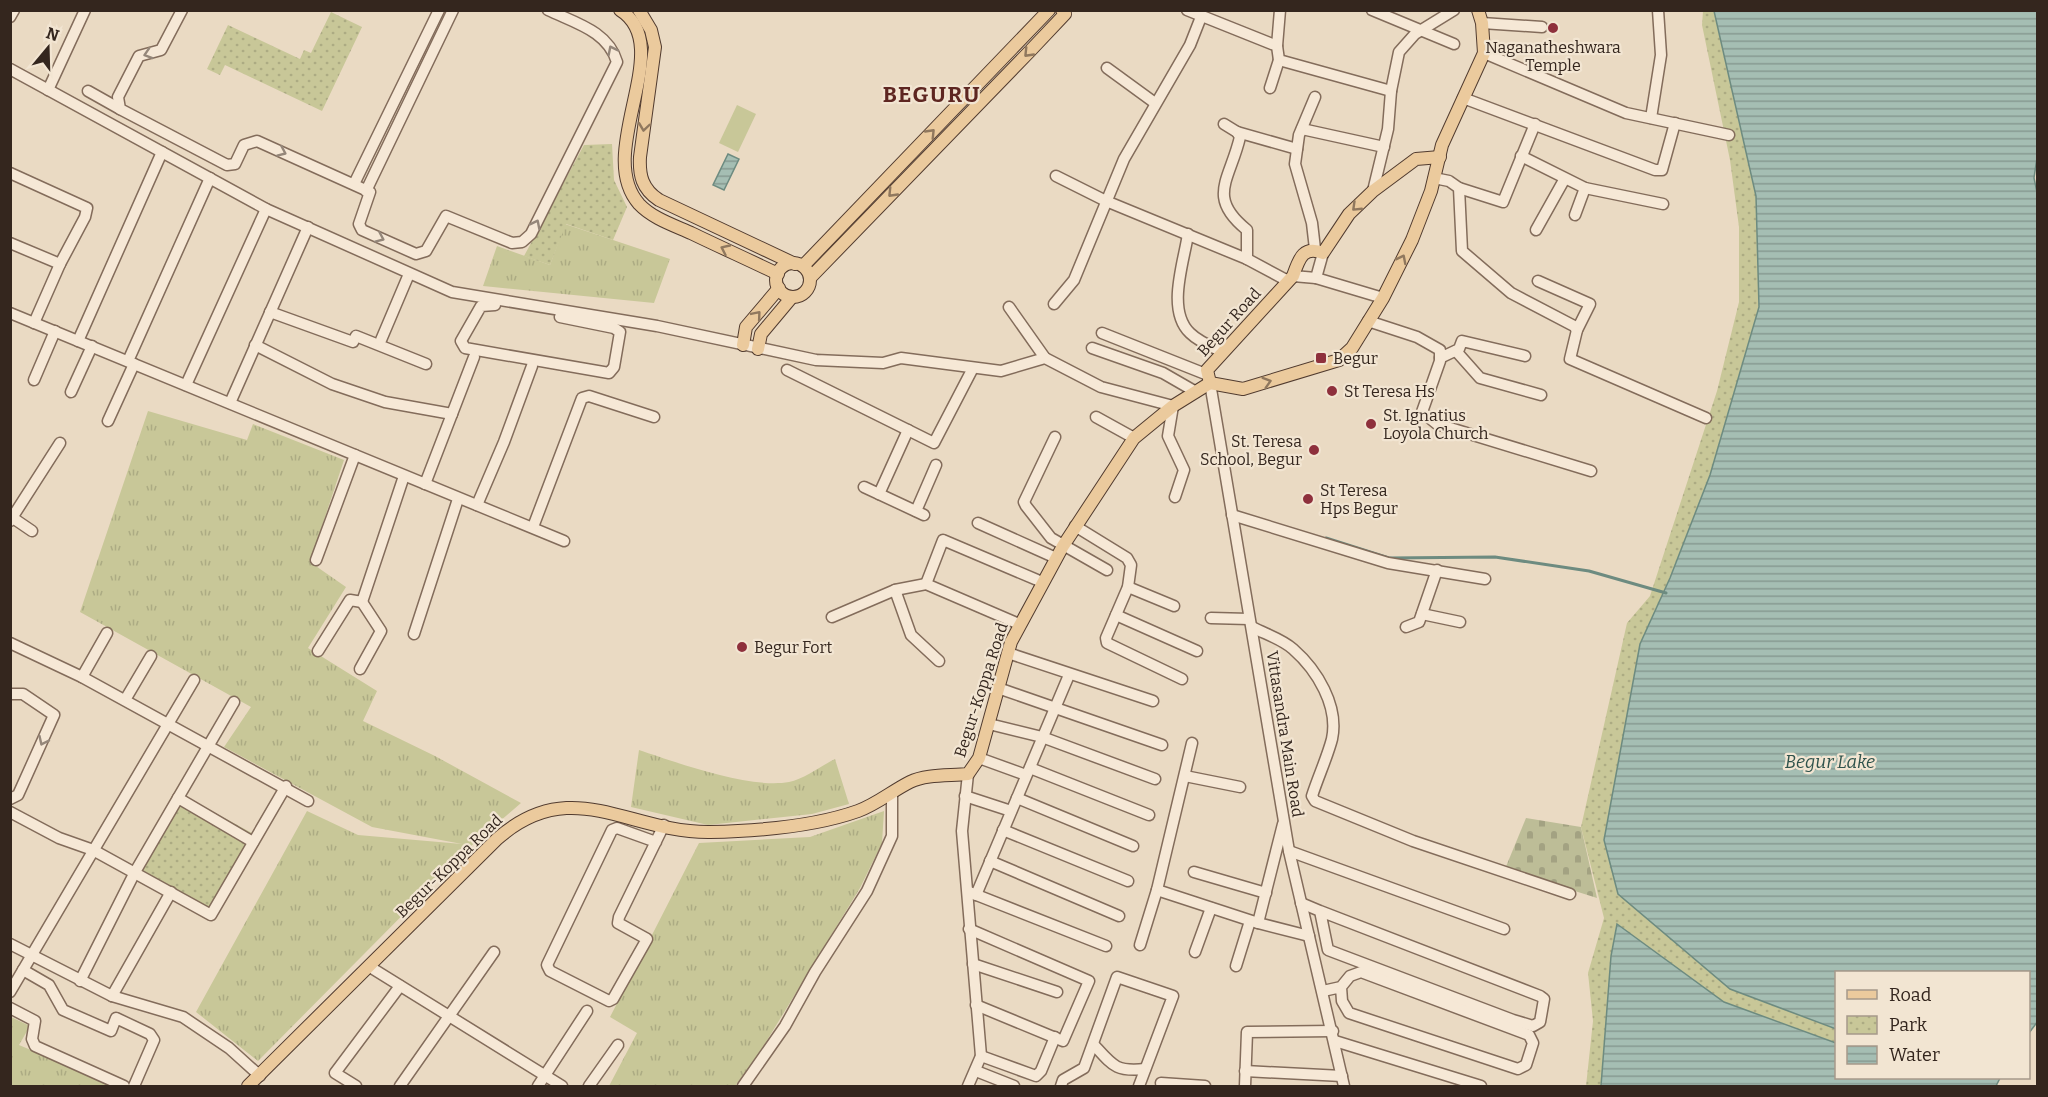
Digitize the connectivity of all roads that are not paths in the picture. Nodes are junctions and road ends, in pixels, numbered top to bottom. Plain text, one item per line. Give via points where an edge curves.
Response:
1 (14, 10) edge
2 (85, 10) edge
3 (182, 10) edge
4 (439, 10) edge
5 (548, 10) edge
6 (620, 10) edge
7 (639, 10) edge
8 (1049, 10) edge
9 (1062, 10) edge
10 (1188, 10) edge
11 (1280, 10) edge
12 (1372, 10) edge
13 (1454, 10) edge
14 (1478, 10) edge
15 (1658, 10) edge
16 (452, 11) edge
17 (10, 17) edge
18 (1202, 17) junction
19 (1482, 23) junction
20 (1542, 27) dead end
21 (1420, 31) junction
22 (1454, 44) dead end
23 (1277, 46) junction
24 (1484, 53) junction
25 (1279, 60) junction
26 (1107, 68) dead end
27 (10, 69) edge
28 (1270, 88) dead end
29 (48, 90) junction
30 (88, 91) dead end
31 (1391, 91) junction
32 (1315, 97) dead end
33 (1463, 98) junction
34 (1155, 103) junction
35 (120, 109) junction
36 (1651, 118) junction
37 (1675, 123) junction
38 (1224, 124) dead end
39 (1534, 124) junction
40 (1302, 129) junction
41 (1237, 132) junction
42 (1729, 135) dead end
43 (1384, 147) junction
44 (1297, 149) junction
45 (162, 152) junction
46 (624, 156) junction
47 (1521, 156) junction
48 (640, 157) junction
49 (1440, 157) junction
50 (10, 173) edge
51 (1056, 176) dead end
52 (210, 178) junction
53 (1434, 178) junction
54 (1564, 180) junction
55 (354, 184) junction
56 (1459, 188) junction
57 (1585, 188) junction
58 (366, 190) junction
59 (1373, 191) junction
60 (1106, 201) junction
61 (1663, 204) dead end
62 (266, 209) junction
63 (1575, 215) dead end
64 (308, 227) junction
65 (1536, 230) dead end
66 (1188, 234) junction
67 (10, 243) edge
68 (1319, 251) junction
69 (1247, 258) junction
70 (60, 264) junction
71 (799, 265) junction
72 (409, 274) junction
73 (778, 274) junction
74 (810, 278) junction
75 (1316, 278) junction
76 (1291, 279) junction
77 (1538, 281) dead end
78 (779, 288) junction
79 (792, 297) junction
80 (1383, 298) junction
81 (1054, 304) dead end
82 (1009, 307) dead end
83 (270, 312) junction
84 (558, 313) junction
85 (11, 315) edge
86 (1368, 321) junction
87 (34, 322) junction
88 (1577, 330) junction
89 (55, 331) junction
90 (1102, 333) dead end
91 (381, 340) dead end
92 (78, 341) junction
93 (255, 345) junction
94 (743, 345) junction
95 (92, 346) junction
96 (1092, 348) dead end
97 (758, 349) junction
98 (1456, 351) junction
99 (1223, 352) junction
100 (1525, 356) dead end
101 (474, 357) dead end
102 (1045, 357) junction
103 (1440, 358) junction
104 (131, 362) junction
105 (426, 364) dead end
106 (532, 366) dead end
107 (972, 368) junction
108 (787, 370) dead end
109 (1209, 379) junction
110 (34, 380) dead end
111 (186, 385) junction
112 (71, 392) dead end
113 (1196, 392) junction
114 (1541, 395) dead end
115 (230, 403) junction
116 (1173, 406) junction
117 (452, 414) junction
118 (654, 417) dead end
119 (1096, 417) dead end
120 (1706, 418) dead end
121 (108, 422) dead end
122 (909, 430) junction
123 (1054, 437) dead end
124 (1134, 438) junction
125 (60, 443) dead end
126 (355, 455) junction
127 (936, 465) dead end
128 (1591, 471) dead end
129 (404, 476) junction
130 (425, 484) junction
131 (864, 487) dead end
132 (879, 494) junction
133 (1175, 497) dead end
134 (458, 499) junction
135 (477, 506) junction
136 (1233, 515) junction
137 (11, 518) edge
138 (978, 523) dead end
139 (1075, 526) junction
140 (532, 527) junction
141 (32, 531) dead end
142 (564, 541) dead end
143 (1063, 546) junction
144 (1056, 558) junction
145 (316, 561) dead end
146 (1107, 570) dead end
147 (1437, 570) junction
148 (1485, 579) dead end
149 (1042, 582) junction
150 (926, 585) junction
151 (1128, 587) junction
152 (895, 590) junction
153 (362, 602) junction
154 (1174, 606) dead end
155 (1422, 614) junction
156 (1116, 615) junction
157 (832, 617) dead end
158 (1211, 618) dead end
159 (1460, 622) dead end
160 (1251, 623) junction
161 (1019, 624) junction
162 (1406, 627) dead end
163 (107, 633) dead end
164 (414, 634) dead end
165 (10, 643) edge
166 (318, 651) dead end
167 (1197, 651) dead end
168 (1008, 652) junction
169 (151, 656) dead end
170 (939, 661) dead end
171 (360, 669) dead end
172 (1069, 675) junction
173 (82, 677) junction
174 (1182, 679) dead end
175 (194, 680) dead end
176 (999, 688) junction
177 (10, 694) edge
178 (125, 700) junction
179 (1153, 701) dead end
180 (234, 702) dead end
181 (1055, 706) junction
182 (167, 723) junction
183 (989, 724) junction
184 (1042, 737) junction
185 (1192, 743) dead end
186 (208, 745) junction
187 (1162, 745) dead end
188 (979, 758) junction
189 (1028, 772) junction
190 (968, 774) junction
191 (1185, 776) junction
192 (1155, 779) dead end
193 (286, 786) junction
194 (1240, 787) dead end
195 (892, 794) junction
196 (965, 796) junction
197 (178, 798) junction
198 (1017, 798) junction
199 (10, 799) edge
200 (309, 801) dead end
201 (1011, 811) junction
202 (10, 812) edge
203 (1149, 815) dead end
204 (1284, 821) junction
205 (663, 825) junction
206 (1003, 830) junction
207 (253, 842) junction
208 (656, 842) junction
209 (1133, 846) dead end
210 (93, 850) junction
211 (1289, 851) junction
212 (990, 861) junction
213 (135, 872) junction
214 (1194, 872) dead end
215 (1128, 881) dead end
216 (1156, 890) junction
217 (171, 892) junction
218 (971, 893) junction
219 (1266, 894) junction
220 (1570, 894) dead end
221 (1301, 903) junction
222 (1211, 908) junction
223 (1320, 911) junction
224 (1119, 916) dead end
225 (1254, 922) junction
226 (969, 929) junction
227 (1504, 929) dead end
228 (1309, 936) junction
229 (10, 944) edge
230 (1140, 945) dead end
231 (1106, 946) dead end
232 (494, 952) dead end
233 (1195, 952) dead end
234 (31, 955) junction
235 (972, 963) junction
236 (1236, 966) dead end
237 (370, 967) junction
238 (22, 970) junction
239 (80, 981) junction
240 (400, 986) junction
241 (1341, 987) junction
242 (1323, 991) junction
243 (10, 992) edge
244 (1057, 992) dead end
245 (112, 996) junction
246 (134, 1003) junction
247 (976, 1005) junction
248 (10, 1008) edge
249 (587, 1011) dead end
250 (447, 1017) junction
251 (126, 1022) junction
252 (1334, 1036) junction
253 (1055, 1037) junction
254 (618, 1045) dead end
255 (1094, 1045) junction
256 (981, 1056) junction
257 (1145, 1069) junction
258 (976, 1071) junction
259 (1245, 1071) junction
260 (260, 1076) junction
261 (545, 1076) junction
262 (1343, 1081) edge
263 (1161, 1083) dead end
264 (124, 1086) edge
265 (134, 1086) edge
266 (248, 1086) edge
267 (356, 1086) edge
268 (400, 1086) edge
269 (538, 1086) edge
270 (562, 1086) edge
271 (590, 1086) edge
272 (743, 1086) edge
273 (968, 1086) edge
274 (1014, 1086) edge
275 (1061, 1086) edge
276 (1139, 1086) edge
277 (1203, 1086) edge
278 (1245, 1086) edge
279 (1481, 1086) edge

1 - 17 street
2 - 29 street
3 -> 35 street via 161,50 139,56 118,97
4 - 55 street
58 -> 5 street via 370,192 359,224 362,230 416,254 426,251 446,216 512,243 522,242 531,234 617,62 613,48 603,37
6 - 46 main road via 636,27 641,47
7 -> 48 main road via 651,30 655,55
71 -> 8 main road
9 -> 74 main road via 1065,14
10 - 18 street
11 - 23 street
12 - 21 street
13 - 21 street
14 - 19 main road, Begur Road
15 - 36 street via 1661,55
16 - 58 street
18 - 23 street
18 - 34 street
19 - 20 street
19 - 24 main road, Begur Road
21 - 22 street
21 - 31 street via 1399,52
23 - 25 street
24 - 33 main road, Begur Road
24 - 36 street via 1616,109
25 - 28 street
25 - 31 street
26 - 34 street
27 - 29 street
29 - 45 street
30 - 35 street
31 - 43 street
32 - 40 street
33 - 39 street
33 - 49 main road, Begur Road
34 - 60 street
35 -> 55 street via 227,165 235,164 244,145 257,141
36 - 37 street
37 - 39 street via 1662,170
37 - 42 street
38 - 41 street
39 - 47 street
40 - 43 street
40 - 44 street
41 - 44 street
41 - 69 street via 1237,151 1222,192 1231,218 1247,230
43 - 59 street
44 - 68 street via 1295,165
45 - 52 street
45 - 92 street
46 - 48 main road
73 -> 46 main road via 650,213 629,189
47 - 54 street
47 - 56 street via 1503,202
48 - 71 main road via 642,181 653,196
49 - 53 main road, Begur Road
49 - 59 main road, Begur Road via 1416,159
50 - 70 street via 87,208 86,218
51 - 60 street
52 - 62 street
52 - 104 street
53 - 56 street
80 -> 53 main road, Begur Road via 1420,221
54 - 57 street
54 - 65 street
55 - 58 street
56 - 88 street via 1462,251 1511,293
57 - 61 street
57 - 63 street
59 -> 68 main road, Begur Road
60 - 66 street
60 - 81 street via 1074,280
62 - 64 street
62 - 111 street
64 - 72 street
64 - 83 street
66 - 69 street
66 - 99 street via 1179,291 1182,320 1192,335
67 - 70 street
68 - 75 street
68 - 76 main road, Begur Road via 1305,251
69 - 76 street
70 - 87 street
71 - 73 main road via 784,266
71 - 74 main road
72 - 84 street via 452,292
72 - 91 street
73 - 78 main road
74 - 79 main road via 805,291
75 - 76 street
75 - 80 street
76 - 99 main road, Begur Road
77 - 88 street via 1590,304
78 - 79 main road
94 -> 78 main road via 747,327
79 - 97 main road via 761,334
80 - 86 main road, Begur Road
82 - 102 street
83 - 93 street
83 - 105 street via 353,342 356,336
84 - 84 street via 620,332 614,367 609,373 463,345 484,304
84 - 94 street via 679,330
85 - 87 street
86 - 103 street via 1417,337 1440,350
109 -> 86 main road, Begur Road via 1243,389 1339,360 1352,348
87 - 89 street
88 - 120 street via 1572,360
89 - 92 street
89 - 110 street
90 - 109 street
92 - 95 street
93 - 115 street
93 - 117 street via 332,384 385,402
94 - 97 street
95 - 104 street
95 - 112 street
96 - 113 street via 1163,374
97 - 107 street via 816,360 883,363 901,358
98 - 100 street via 1462,341
98 - 103 street
98 - 114 street via 1480,378
99 - 109 main road, Begur Road via 1207,370
101 - 117 street
102 - 107 street via 1001,371
102 - 116 street via 1101,387
103 - 128 street via 1422,412 1425,418
104 - 111 street
104 - 121 street
106 - 135 street
107 - 122 street via 934,442
108 - 122 street
109 - 113 main road, Begur-Koppa Road
109 - 136 street, Vittasandra Main Road
111 - 115 street
113 - 116 main road, Begur-Koppa Road
115 - 126 street
116 - 124 main road, Begur-Koppa Road
116 - 133 street via 1168,436 1184,470
117 - 130 street
118 - 140 street via 589,396 582,398
119 - 124 street
122 - 132 street
123 - 143 street via 1024,502 1033,518
124 - 139 main road, Begur-Koppa Road
125 - 137 street
126 - 129 street
126 - 145 street
127 - 132 street via 920,513
129 - 130 street
129 - 153 street
130 - 134 street
131 - 132 street
134 - 135 street
134 - 164 street
135 - 140 street
136 - 147 street via 1379,561
136 - 160 street, Vittasandra Main Road
137 - 141 street
138 - 144 street
139 - 143 main road, Begur-Koppa Road
139 - 151 street via 1130,561
140 - 142 street
143 - 144 main road, Begur-Koppa Road
143 - 146 street
144 - 149 main road, Begur-Koppa Road
147 - 148 street
147 - 155 street
149 - 150 street via 944,540
149 - 161 main road, Begur-Koppa Road
150 - 152 street
150 - 161 street
151 - 154 street
151 - 156 street
152 - 157 street
152 - 170 street via 911,635
153 - 166 street via 350,600
153 - 171 street via 381,631
155 - 159 street
155 - 162 street via 1417,624
156 - 167 street
156 - 174 street via 1107,643
158 - 160 street
160 - 204 street, Vittasandra Main Road
160 - 220 street via 1293,649 1326,693 1332,739 1312,796 1315,801 1413,841
161 - 168 main road, Begur-Koppa Road
163 - 173 street
165 - 173 street
168 - 172 street
168 - 176 main road, Begur-Koppa Road
169 - 178 street
172 - 179 street
172 - 181 street
173 - 178 street
175 - 182 street
176 - 181 street
176 - 183 main road, Begur-Koppa Road
177 -> 199 street via 23,694 54,716 18,795
178 - 182 street
180 - 186 street
181 - 184 street
181 - 187 street
182 - 186 street
182 - 210 street
183 - 184 street
183 - 188 main road, Begur-Koppa Road
184 - 189 street
184 - 192 street
185 - 191 street
186 - 193 street
186 - 197 street
188 - 189 street
188 - 190 main road, Begur-Koppa Road
189 - 198 street
189 - 203 street
190 - 195 main road, Begur-Koppa Road via 917,780
190 - 196 street
191 - 194 street
191 - 216 street
193 - 200 street
193 - 207 street
195 - 205 main road, Begur-Koppa Road via 858,811 796,824 710,832
195 - 272 street via 892,836 867,891 786,1026
196 - 201 street
196 - 218 street via 962,831
197 - 207 street
197 - 213 street
198 - 201 street
198 - 209 street
201 - 206 street
202 - 210 street via 59,838
204 - 211 street, Vittasandra Main Road
204 - 219 street
205 - 208 street
205 - 237 main road, Begur-Koppa Road via 576,808 551,809 525,817 497,839
206 - 212 street
206 - 215 street
207 - 217 street via 211,915
208 - 208 street via 618,923 647,939 613,999 609,1001 550,971 547,965 612,831 617,828
210 - 213 street
210 - 234 street
211 - 221 street, Vittasandra Main Road
211 - 227 street
212 - 218 street
212 - 224 street
213 - 217 street
213 - 239 street
214 - 219 street
216 - 222 street
216 - 230 street
217 - 245 street
218 - 226 street
218 - 231 street
219 - 225 street
221 - 223 street
221 - 228 street, Vittasandra Main Road
222 - 225 street
222 - 233 street
223 - 223 street via 1328,950 1513,1020 1533,1026 1540,1022 1544,999 1540,996
225 - 228 street
225 - 236 street
226 - 235 street
226 - 253 street via 1089,981 1063,1041
228 - 242 street, Vittasandra Main Road
229 - 234 street
232 - 250 street
234 - 238 street
234 - 239 street
235 - 244 street
235 - 247 street
237 - 240 street
237 - 260 main road, Begur-Koppa Road
238 - 243 street
238 - 251 street via 49,985 63,1010 111,1031 116,1018
239 - 245 street
240 - 250 street
240 - 267 street via 335,1073
241 - 241 street via 1350,976 1361,972 1528,1035 1533,1043 1526,1065 1518,1069 1349,1013 1342,1001
241 - 242 street
242 - 252 street, Vittasandra Main Road
245 - 246 street
246 - 251 street
246 - 260 street via 191,1022
247 - 253 street
247 - 256 street
248 - 264 street via 35,1021 35,1046
249 - 261 street
250 - 261 street
250 - 268 street
251 - 265 street via 154,1040
252 - 259 street via 1247,1032
252 - 262 street, Vittasandra Main Road
252 - 279 street
253 - 256 street via 1036,1076
254 - 271 street
255 - 257 street via 1109,1062 1125,1071
255 - 257 street via 1117,977 1173,996
255 - 275 street via 1084,1068 1063,1080
256 - 258 street
257 - 276 street
258 - 273 street
258 - 274 street
259 - 262 street
259 - 278 street
260 - 266 main road, Begur-Koppa Road
261 - 269 street
261 - 270 street
263 - 277 street

